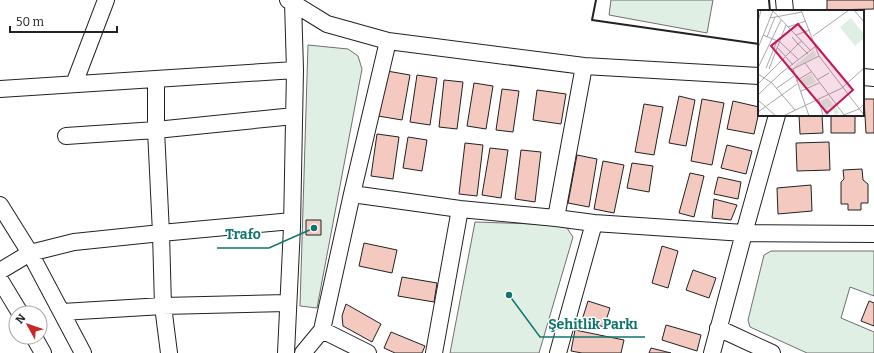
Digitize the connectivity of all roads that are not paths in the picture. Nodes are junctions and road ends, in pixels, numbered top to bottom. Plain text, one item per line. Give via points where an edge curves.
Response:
1 (106, 0) edge
2 (784, 0) edge
3 (290, 1) edge
4 (785, 10) edge
5 (388, 41) junction
6 (584, 66) junction
7 (295, 70) junction
8 (758, 76) edge
9 (864, 77) edge
10 (874, 78) edge
11 (156, 79) junction
12 (74, 84) junction
13 (0, 89) edge
14 (294, 116) junction
15 (777, 116) edge
16 (156, 130) junction
17 (66, 136) dead end
18 (352, 194) junction
19 (0, 205) edge
20 (460, 209) junction
21 (556, 218) junction
22 (292, 221) junction
23 (594, 223) junction
24 (161, 233) junction
25 (744, 233) junction
26 (874, 234) edge
27 (30, 253) junction
28 (0, 271) edge
29 (0, 280) edge
30 (288, 303) junction
31 (15, 305) edge
32 (163, 306) junction
33 (62, 312) junction
34 (718, 328) junction
35 (322, 330) junction
36 (83, 353) edge
37 (169, 353) edge
38 (286, 353) edge
39 (303, 353) edge
40 (368, 353) edge
41 (434, 353) edge
42 (558, 353) edge
43 (712, 353) edge
44 (772, 353) edge

1 - 12 street
2 - 4 street
3 - 5 street via 327,24
3 - 7 street
5 - 6 street
5 - 18 street
6 - 8 street
6 - 21 street
7 - 11 street
7 - 14 street
9 - 10 street
11 - 12 street
11 - 16 street
12 - 13 street
14 - 16 street
14 - 22 street
15 - 25 street
16 - 17 street
16 - 24 street
18 - 20 street
18 - 35 street
19 - 27 street
20 - 21 street
20 - 41 street
21 - 23 street
22 - 24 street
22 - 30 street
23 - 25 street
23 - 42 street
24 - 27 street via 74,242
24 - 32 street
25 - 26 street
25 - 34 street
27 - 28 street
27 - 33 street
29 - 31 street
30 - 32 street
30 - 38 street
32 - 33 street
32 - 37 street
33 - 36 street
34 - 43 street
34 - 44 street
35 - 39 street
35 - 40 street

